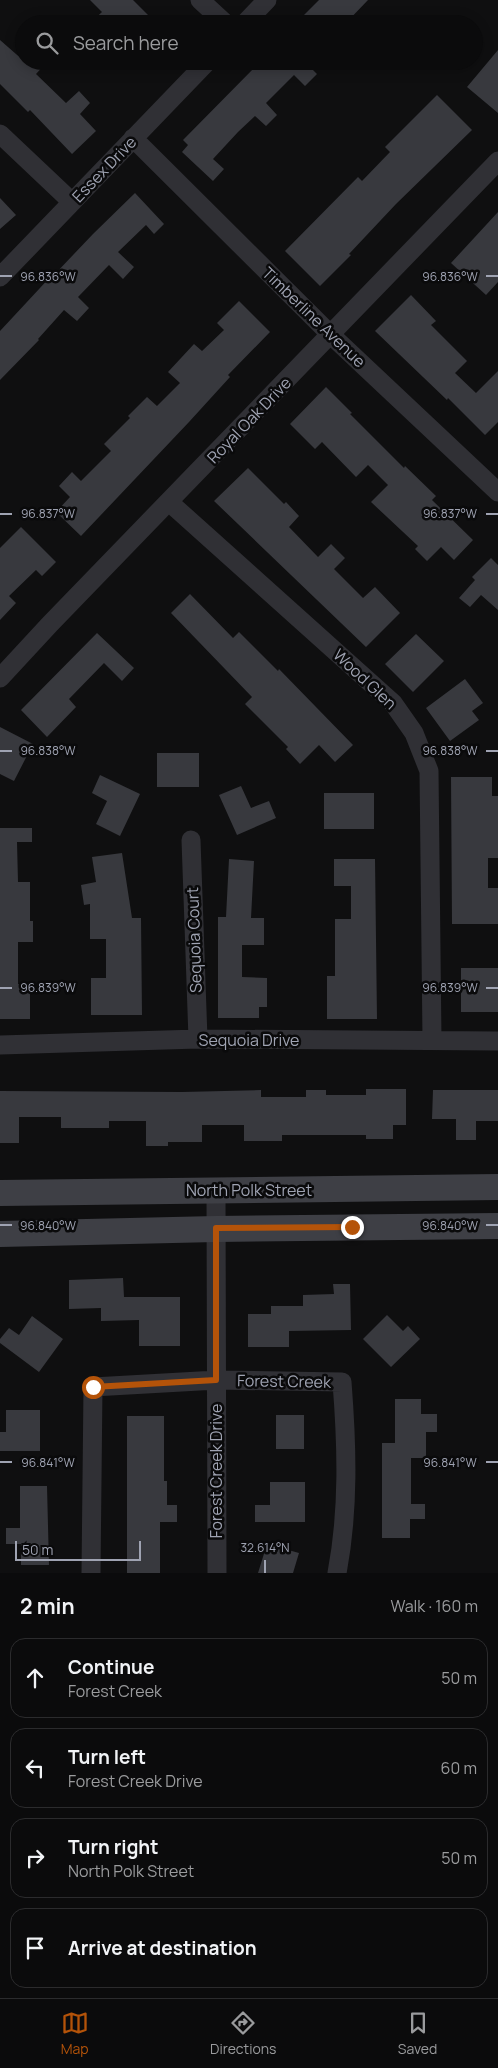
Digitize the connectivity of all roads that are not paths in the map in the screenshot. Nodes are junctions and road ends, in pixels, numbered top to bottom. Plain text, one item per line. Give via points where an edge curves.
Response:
1 (200, 0) edge
2 (268, 0) edge
3 (216, 15) edge
4 (253, 15) edge
5 (199, 70) edge
6 (0, 134) edge
7 (133, 138) junction
8 (498, 161) edge
9 (72, 202) junction
10 (0, 277) edge
11 (331, 335) junction
12 (498, 492) edge
13 (169, 502) junction
14 (0, 678) edge
15 (191, 840) dead end
16 (198, 1039) junction
17 (432, 1040) junction
18 (498, 1041) edge
19 (0, 1045) edge
20 (498, 1188) edge
21 (216, 1190) junction
22 (0, 1193) edge
23 (498, 1226) edge
24 (216, 1228) junction
25 (0, 1234) edge
26 (216, 1380) junction
27 (91, 1573) edge
28 (217, 1573) edge
29 (337, 1573) edge

1 - 3 street
2 - 4 street
5 - 7 street, Essex Drive
6 - 9 street
7 - 9 street, Essex Drive
7 - 11 street, Timberline Avenue
8 - 11 street, Royal Oak Drive
9 - 10 street, Essex Drive
11 - 12 street, Timberline Avenue
11 - 13 street, Royal Oak Drive
13 - 14 street, Royal Oak Drive
13 - 17 street, Wood Glen via 393,703 414,733 429,772
15 - 16 street, Sequoia Court
16 - 17 street, Sequoia Drive
16 - 19 street, Sequoia Drive
17 - 18 street, Sequoia Drive
20 - 21 main road, North Polk Street
21 - 22 main road, North Polk Street
21 - 24 street, Forest Creek Drive
23 - 24 main road
24 - 25 main road
24 - 26 street, Forest Creek Drive
26 - 27 street, Forest Creek via 93,1387
26 - 28 street, Forest Creek Drive
26 - 29 street, Forest Creek via 342,1382 347,1444 344,1537

